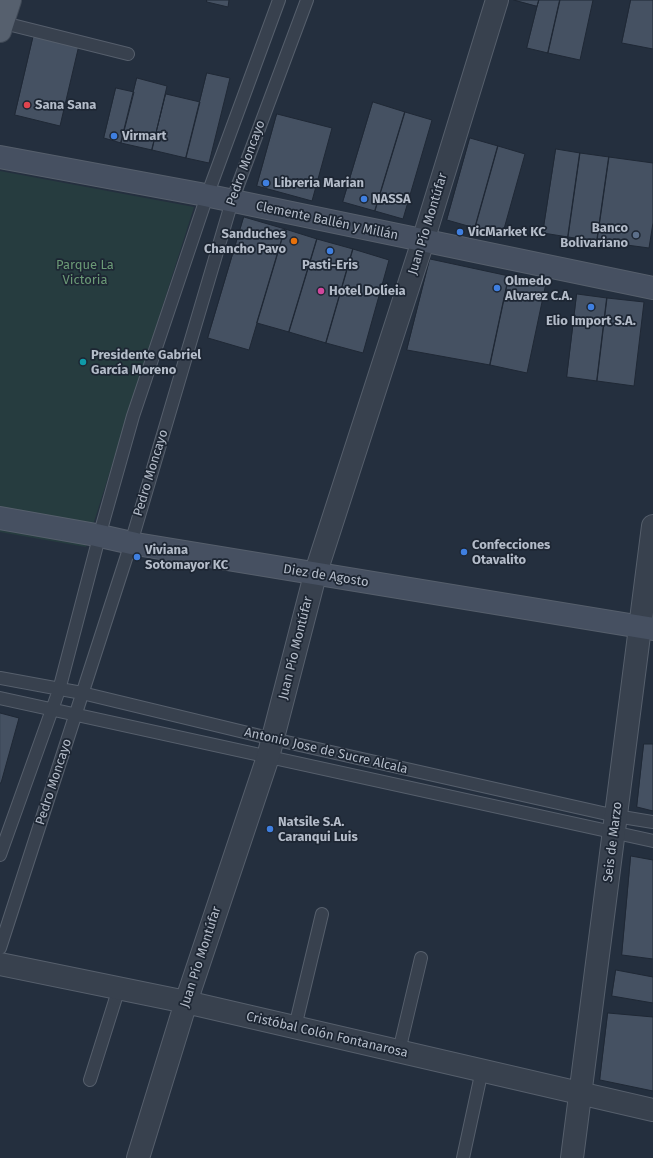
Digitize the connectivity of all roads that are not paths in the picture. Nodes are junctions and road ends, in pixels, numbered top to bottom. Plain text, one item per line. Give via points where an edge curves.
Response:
1 (10, 0) edge
2 (279, 0) edge
3 (306, 0) edge
4 (497, 0) edge
5 (1, 25) edge
6 (128, 54) dead end
7 (0, 157) edge
8 (207, 196) junction
9 (232, 201) junction
10 (423, 241) junction
11 (653, 288) edge
12 (0, 518) edge
13 (653, 526) edge
14 (99, 535) junction
15 (131, 543) junction
16 (315, 574) junction
17 (646, 628) edge
18 (0, 678) edge
19 (59, 690) junction
20 (82, 693) junction
21 (0, 698) edge
22 (52, 709) junction
23 (76, 715) junction
24 (270, 748) junction
25 (653, 822) edge
26 (615, 824) junction
27 (653, 841) edge
28 (0, 855) edge
29 (322, 914) dead end
30 (0, 948) edge
31 (421, 958) dead end
32 (0, 964) edge
33 (119, 988) junction
34 (186, 1002) junction
35 (295, 1027) junction
36 (399, 1051) junction
37 (482, 1070) junction
38 (90, 1080) dead end
39 (580, 1092) junction
40 (653, 1110) edge
41 (138, 1158) edge
42 (463, 1158) edge
43 (572, 1158) edge

1 - 5 main road
2 - 8 lane, Pedro Moncayo
3 - 9 lane, Pedro Moncayo
4 - 10 street, Juan Pío Montúfar
5 - 6 lane
7 - 8 street, Clemente Ballén y Millán
8 - 9 street, Clemente Ballén y Millán
8 - 14 lane, Pedro Moncayo via 134,416
9 - 10 street, Clemente Ballén y Millán
9 - 15 lane, Pedro Moncayo
10 - 11 street, Clemente Ballén y Millán
10 - 16 street, Juan Pío Montúfar
12 - 14 street, Diez de Agosto
13 - 17 street, Seis de Marzo
14 - 15 street, Diez de Agosto
14 - 19 lane, Pedro Moncayo
15 - 16 street, Diez de Agosto
15 - 20 lane, Pedro Moncayo
16 - 17 street, Diez de Agosto
16 - 24 street, Juan Pío Montúfar
17 - 26 street, Seis de Marzo
18 - 19 lane, Antonio Jose de Sucre Alcala
19 - 20 lane, Antonio Jose de Sucre Alcala
19 - 22 lane, Pedro Moncayo
20 - 23 lane, Pedro Moncayo
20 - 24 lane, Antonio Jose de Sucre Alcala
21 - 22 lane, Antonio Jose de Sucre Alcala
22 - 23 lane, Antonio Jose de Sucre Alcala
22 - 28 lane, Pedro Moncayo
23 - 24 lane, Antonio Jose de Sucre Alcala
23 - 30 lane, Pedro Moncayo
24 - 26 lane, Antonio Jose de Sucre Alcala
24 - 26 lane, Antonio Jose de Sucre Alcala
24 - 34 street, Juan Pío Montúfar
25 - 26 lane, Antonio Jose de Sucre Alcala
26 - 27 lane, Antonio Jose de Sucre Alcala
26 - 39 street, Seis de Marzo
29 - 35 lane
31 - 36 lane
32 - 33 street, Cristóbal Colón Fontanarosa
33 - 34 street, Cristóbal Colón Fontanarosa
33 - 38 lane
34 - 35 street, Cristóbal Colón Fontanarosa
34 - 41 street, Juan Pío Montúfar
35 - 36 street, Cristóbal Colón Fontanarosa
36 - 37 street, Cristóbal Colón Fontanarosa
37 - 39 street, Cristóbal Colón Fontanarosa
37 - 42 lane
39 - 40 street, Cristóbal Colón Fontanarosa
39 - 43 street, Seis de Marzo

